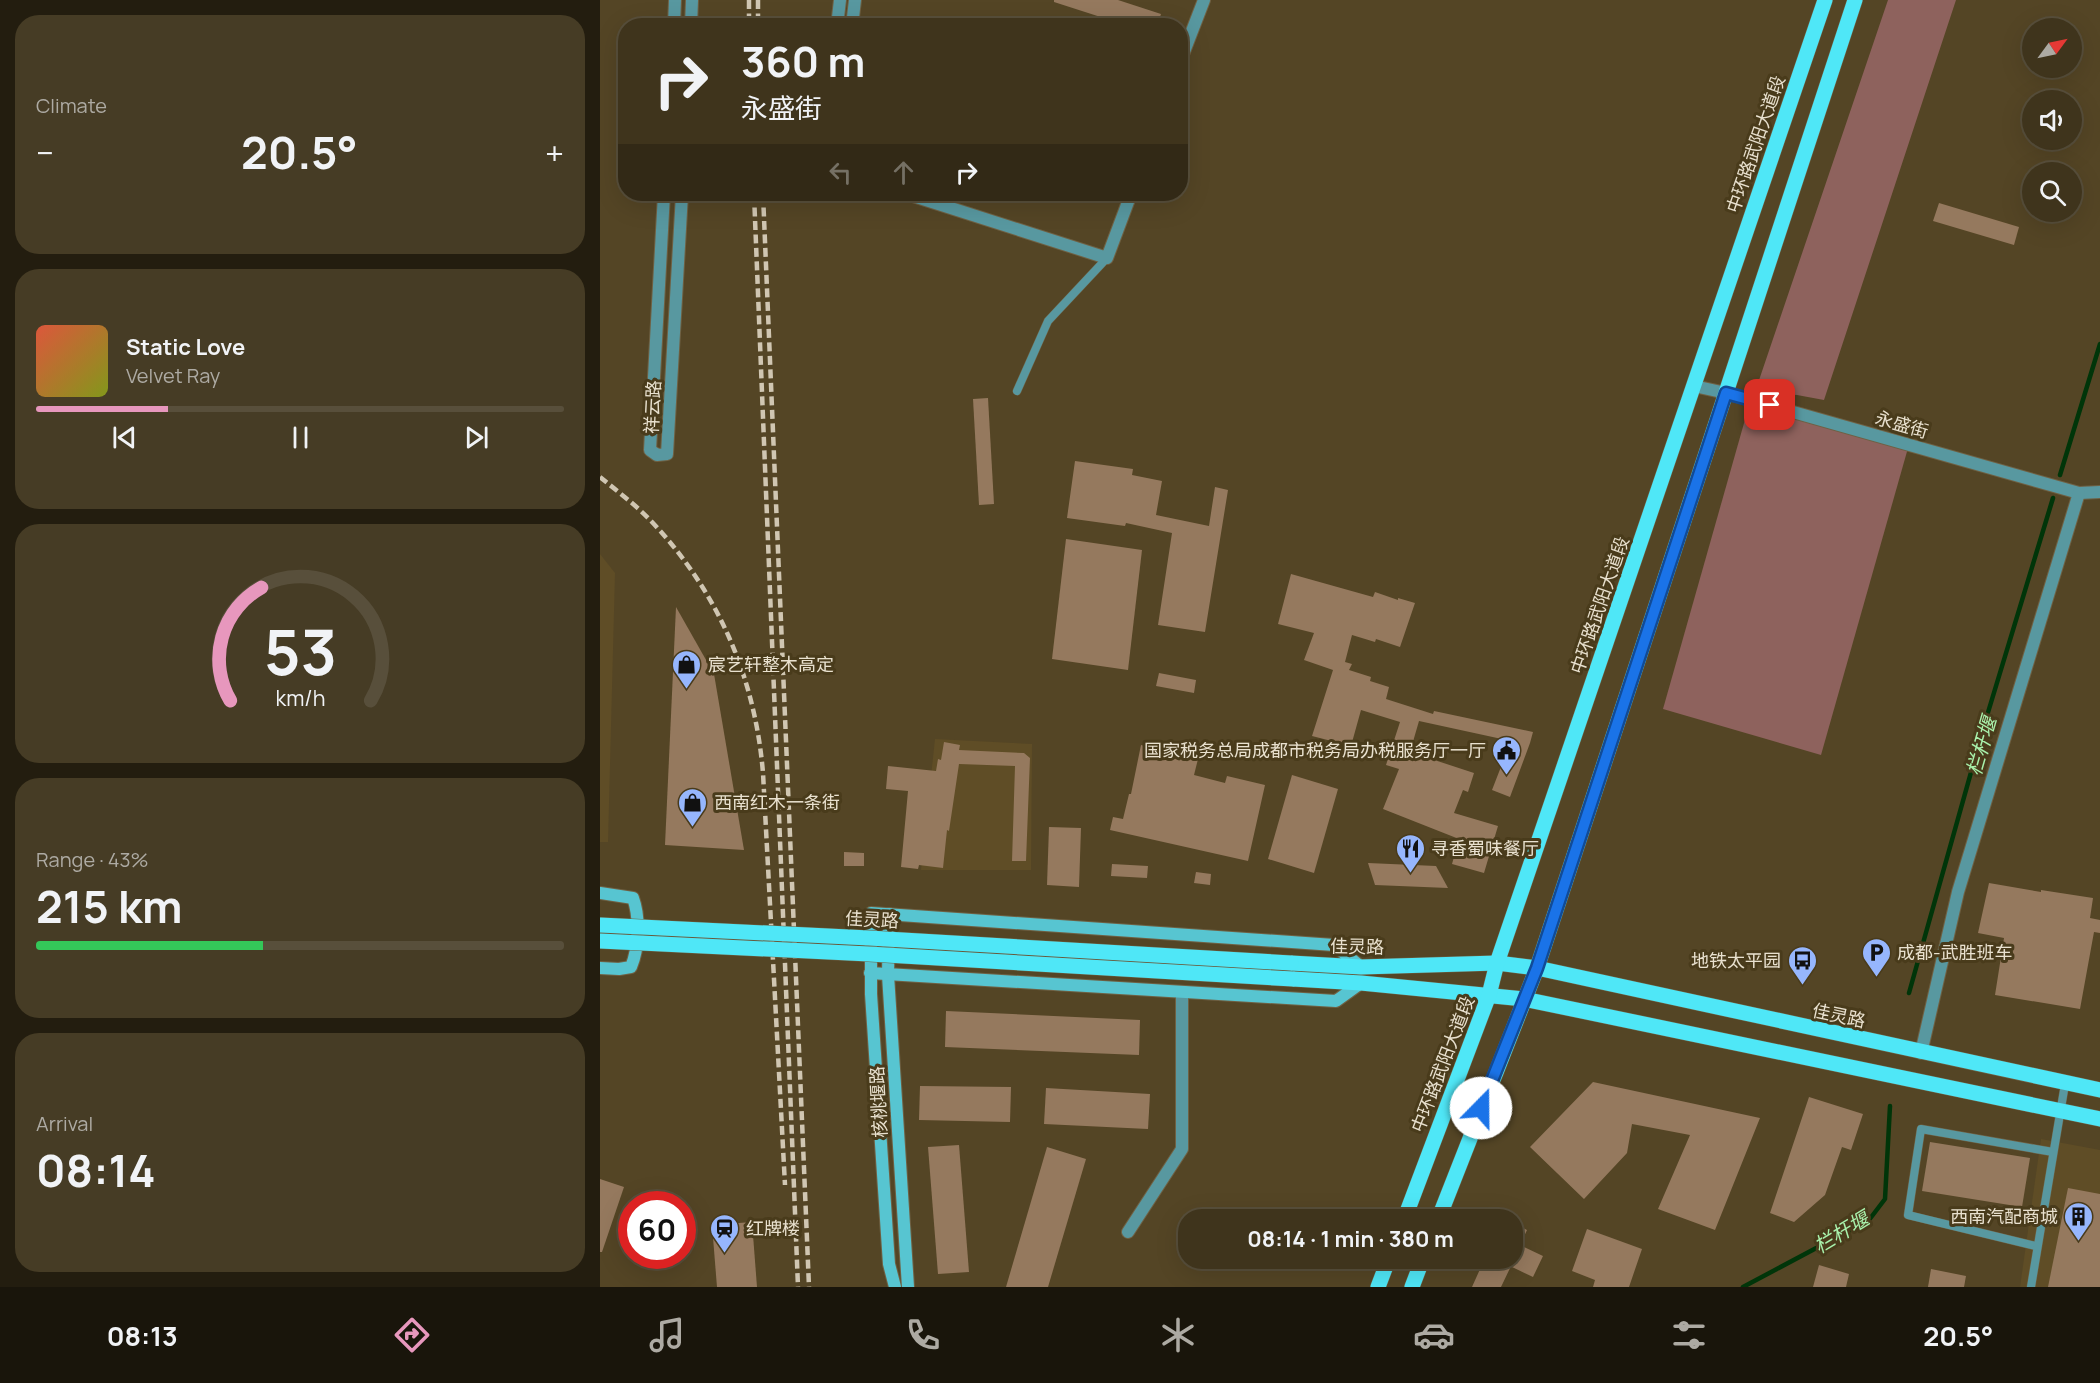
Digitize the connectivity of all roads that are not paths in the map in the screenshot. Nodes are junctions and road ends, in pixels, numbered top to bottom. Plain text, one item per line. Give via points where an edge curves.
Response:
1 (675, 0) edge
2 (692, 0) edge
3 (840, 0) edge
4 (855, 0) edge
5 (1204, 0) edge
6 (1825, 0) edge
7 (1855, 0) edge
8 (674, 18) edge
9 (691, 18) edge
10 (838, 18) edge
11 (853, 18) edge
12 (1188, 41) edge
13 (664, 201) edge
14 (682, 201) edge
15 (929, 201) edge
16 (1128, 201) edge
17 (1107, 258) junction
18 (1694, 386) junction
19 (1017, 391) dead end
20 (1726, 393) junction
21 (2100, 492) edge
22 (2079, 493) junction
23 (600, 893) edge
24 (889, 914) junction
25 (600, 925) edge
26 (600, 941) edge
27 (1497, 963) junction
28 (1361, 967) junction
29 (600, 968) edge
30 (1537, 968) junction
31 (870, 973) junction
32 (888, 975) junction
33 (1361, 983) junction
34 (1182, 992) junction
35 (1489, 995) junction
36 (1524, 999) junction
37 (1922, 1053) junction
38 (2065, 1084) junction
39 (2100, 1090) edge
40 (2060, 1112) junction
41 (2100, 1119) edge
42 (2053, 1152) junction
43 (1408, 1209) edge
44 (1442, 1209) edge
45 (1128, 1232) dead end
46 (2036, 1246) junction
47 (1385, 1269) edge
48 (1419, 1269) edge
49 (896, 1287) edge
50 (908, 1287) edge
51 (1378, 1287) edge
52 (1412, 1287) edge
53 (2031, 1287) edge

1 - 8 street
2 - 9 street
3 - 10 street
4 - 11 street
5 - 12 street
6 - 18 main road, 中环路武阳大道段
7 - 20 main road
13 - 14 street, 祥云路 via 650,450 657,455 668,454
15 - 17 street
16 - 17 street
17 - 19 lane via 1048,321
18 - 20 street, 永盛街
18 - 27 main road, 中环路武阳大道段
20 - 22 street, 永盛街
20 - 30 main road
21 - 22 street, 永盛街
22 - 37 street via 1958,892
23 - 29 street via 633,898 637,909 631,967
24 - 28 street via 1334,945
24 - 31 street via 871,913
24 - 32 street, 核桃堰路
25 - 28 main road, 佳灵路, bridge
26 - 33 main road, 佳灵路, bridge
27 - 28 main road, 佳灵路
27 - 30 main road, 佳灵路
27 - 35 main road, 中环路武阳大道段
30 - 36 main road
30 - 37 main road, 佳灵路
31 - 32 street
31 - 49 street via 889,1264
32 - 34 street
32 - 50 street, 核桃堰路
33 - 34 street via 1336,1001
33 - 35 main road, 佳灵路
34 - 45 street via 1182,1149
35 - 36 main road, 佳灵路
35 - 43 main road, 中环路武阳大道段
36 - 40 main road, 佳灵路
36 - 44 main road
37 - 38 main road, 佳灵路
38 - 39 main road, 佳灵路
38 - 40 lane
40 - 41 main road, 佳灵路
40 - 42 lane
42 - 46 lane
42 - 46 lane via 1921,1129 1908,1215
46 - 53 lane
47 - 51 main road
48 - 52 main road

